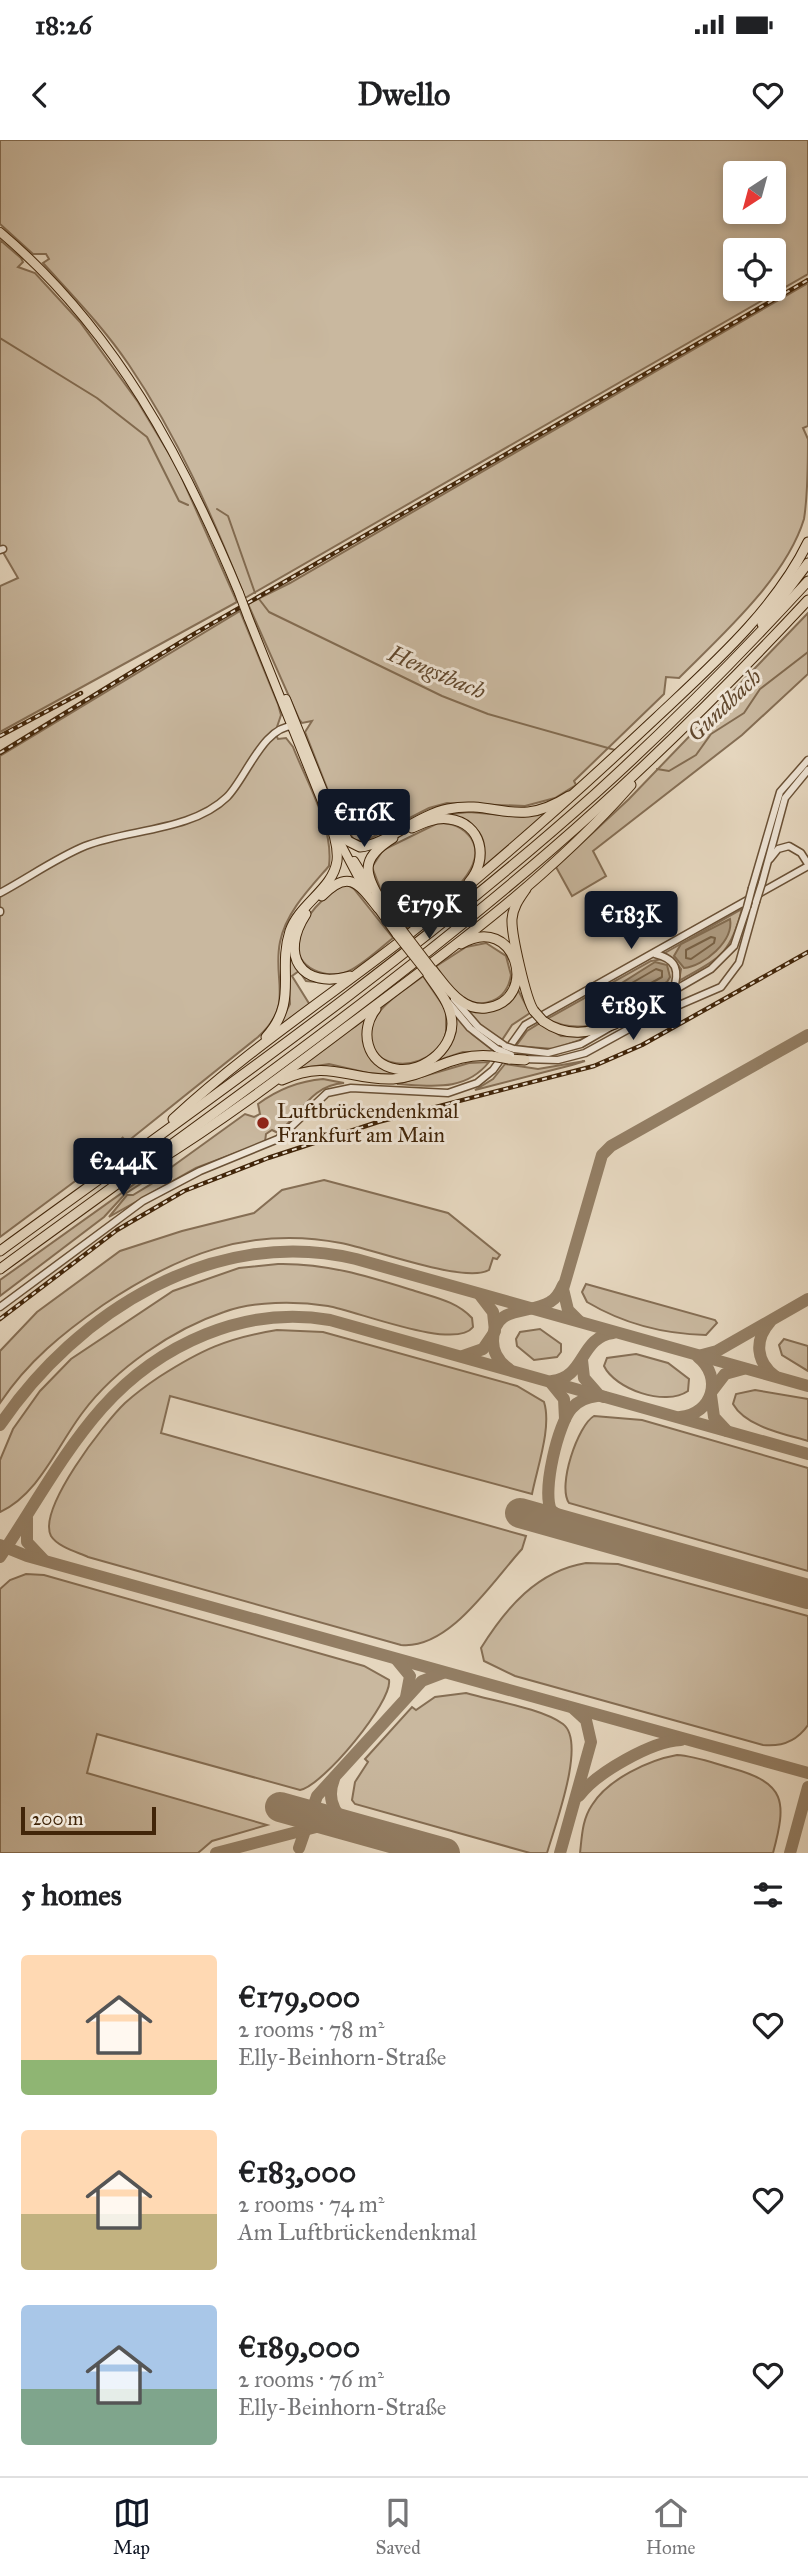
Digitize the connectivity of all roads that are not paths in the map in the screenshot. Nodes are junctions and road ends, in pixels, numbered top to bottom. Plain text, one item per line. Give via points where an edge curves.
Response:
1 (0, 232) edge
2 (808, 542) edge
3 (806, 565) edge
4 (808, 581) edge
5 (777, 592) junction
6 (808, 600) edge
7 (745, 648) junction
8 (266, 659) junction
9 (285, 709) junction
10 (294, 727) junction
11 (278, 732) junction
12 (651, 759) junction
13 (808, 760) edge
14 (808, 769) edge
15 (587, 783) junction
16 (325, 803) junction
17 (798, 850) junction
18 (808, 865) edge
19 (766, 867) junction
20 (796, 873) junction
21 (538, 874) junction
22 (0, 893) edge
23 (457, 896) junction
24 (381, 907) junction
25 (655, 954) junction
26 (431, 968) junction
27 (358, 973) junction
28 (673, 991) junction
29 (392, 993) junction
30 (615, 1024) junction
31 (497, 1049) junction
32 (511, 1054) junction
33 (525, 1060) joint
34 (234, 1067) junction
35 (262, 1091) junction
36 (135, 1153) junction
37 (119, 1182) junction
38 (0, 1251) edge
39 (0, 1269) edge
40 (0, 1307) edge

1 - 8 main road, bridge via 40,270 118,362 159,424 194,490
2 - 5 highway
3 - 5 highway
3 - 7 highway
4 - 7 highway
5 - 15 highway via 683,693
6 - 12 highway
7 - 36 highway via 633,759 483,889
8 - 9 main road
8 - 10 main road
9 - 10 main road
9 - 11 street
10 - 11 street
10 - 16 main road
11 - 22 street via 215,806 182,820 86,846
12 - 21 highway via 622,796
12 - 37 highway via 430,950
13 - 28 street, bridge via 779,792 737,939 712,969
14 - 19 street via 785,797
15 - 16 highway via 555,804 529,813 465,807 440,811 363,847 348,841
15 - 23 highway
16 - 24 main road
16 - 34 highway via 336,846 335,868 291,928 286,949 287,997 279,1019
17 - 18 street
17 - 19 street via 780,848
17 - 20 street via 802,862
18 - 20 street
19 - 33 street, bridge via 739,963 721,987 647,1019 585,1053 558,1060
20 - 25 street
21 - 26 highway
21 - 30 highway, bridge via 517,902 512,919 524,991 534,1011 562,1031 578,1033
23 - 24 highway via 478,867 481,845 464,824 440,819 401,834 371,857 368,877
23 - 27 highway
24 - 26 main road, bridge
24 - 27 highway via 355,882 340,881 307,914 295,938 296,959 311,977 329,981
25 - 28 street via 676,964
25 - 40 street via 525,1025 488,1076 472,1086 438,1093 349,1088 323,1095 278,1139 200,1171 143,1202
26 - 26 highway via 468,940 489,937 511,952 517,980 501,1003 478,1009 459,1000
26 - 29 highway
26 - 29 highway via 452,1027 444,1047 419,1065 389,1067 376,1058 368,1044 369,1019
26 - 31 street via 470,1028
27 - 34 highway
28 - 30 street
29 - 35 highway
30 - 32 street via 569,1048
31 - 32 highway, bridge
31 - 32 street, bridge
31 - 35 highway via 450,1059 395,1079 314,1070
32 - 33 highway
34 - 36 highway
35 - 37 highway
36 - 38 highway
37 - 39 highway

